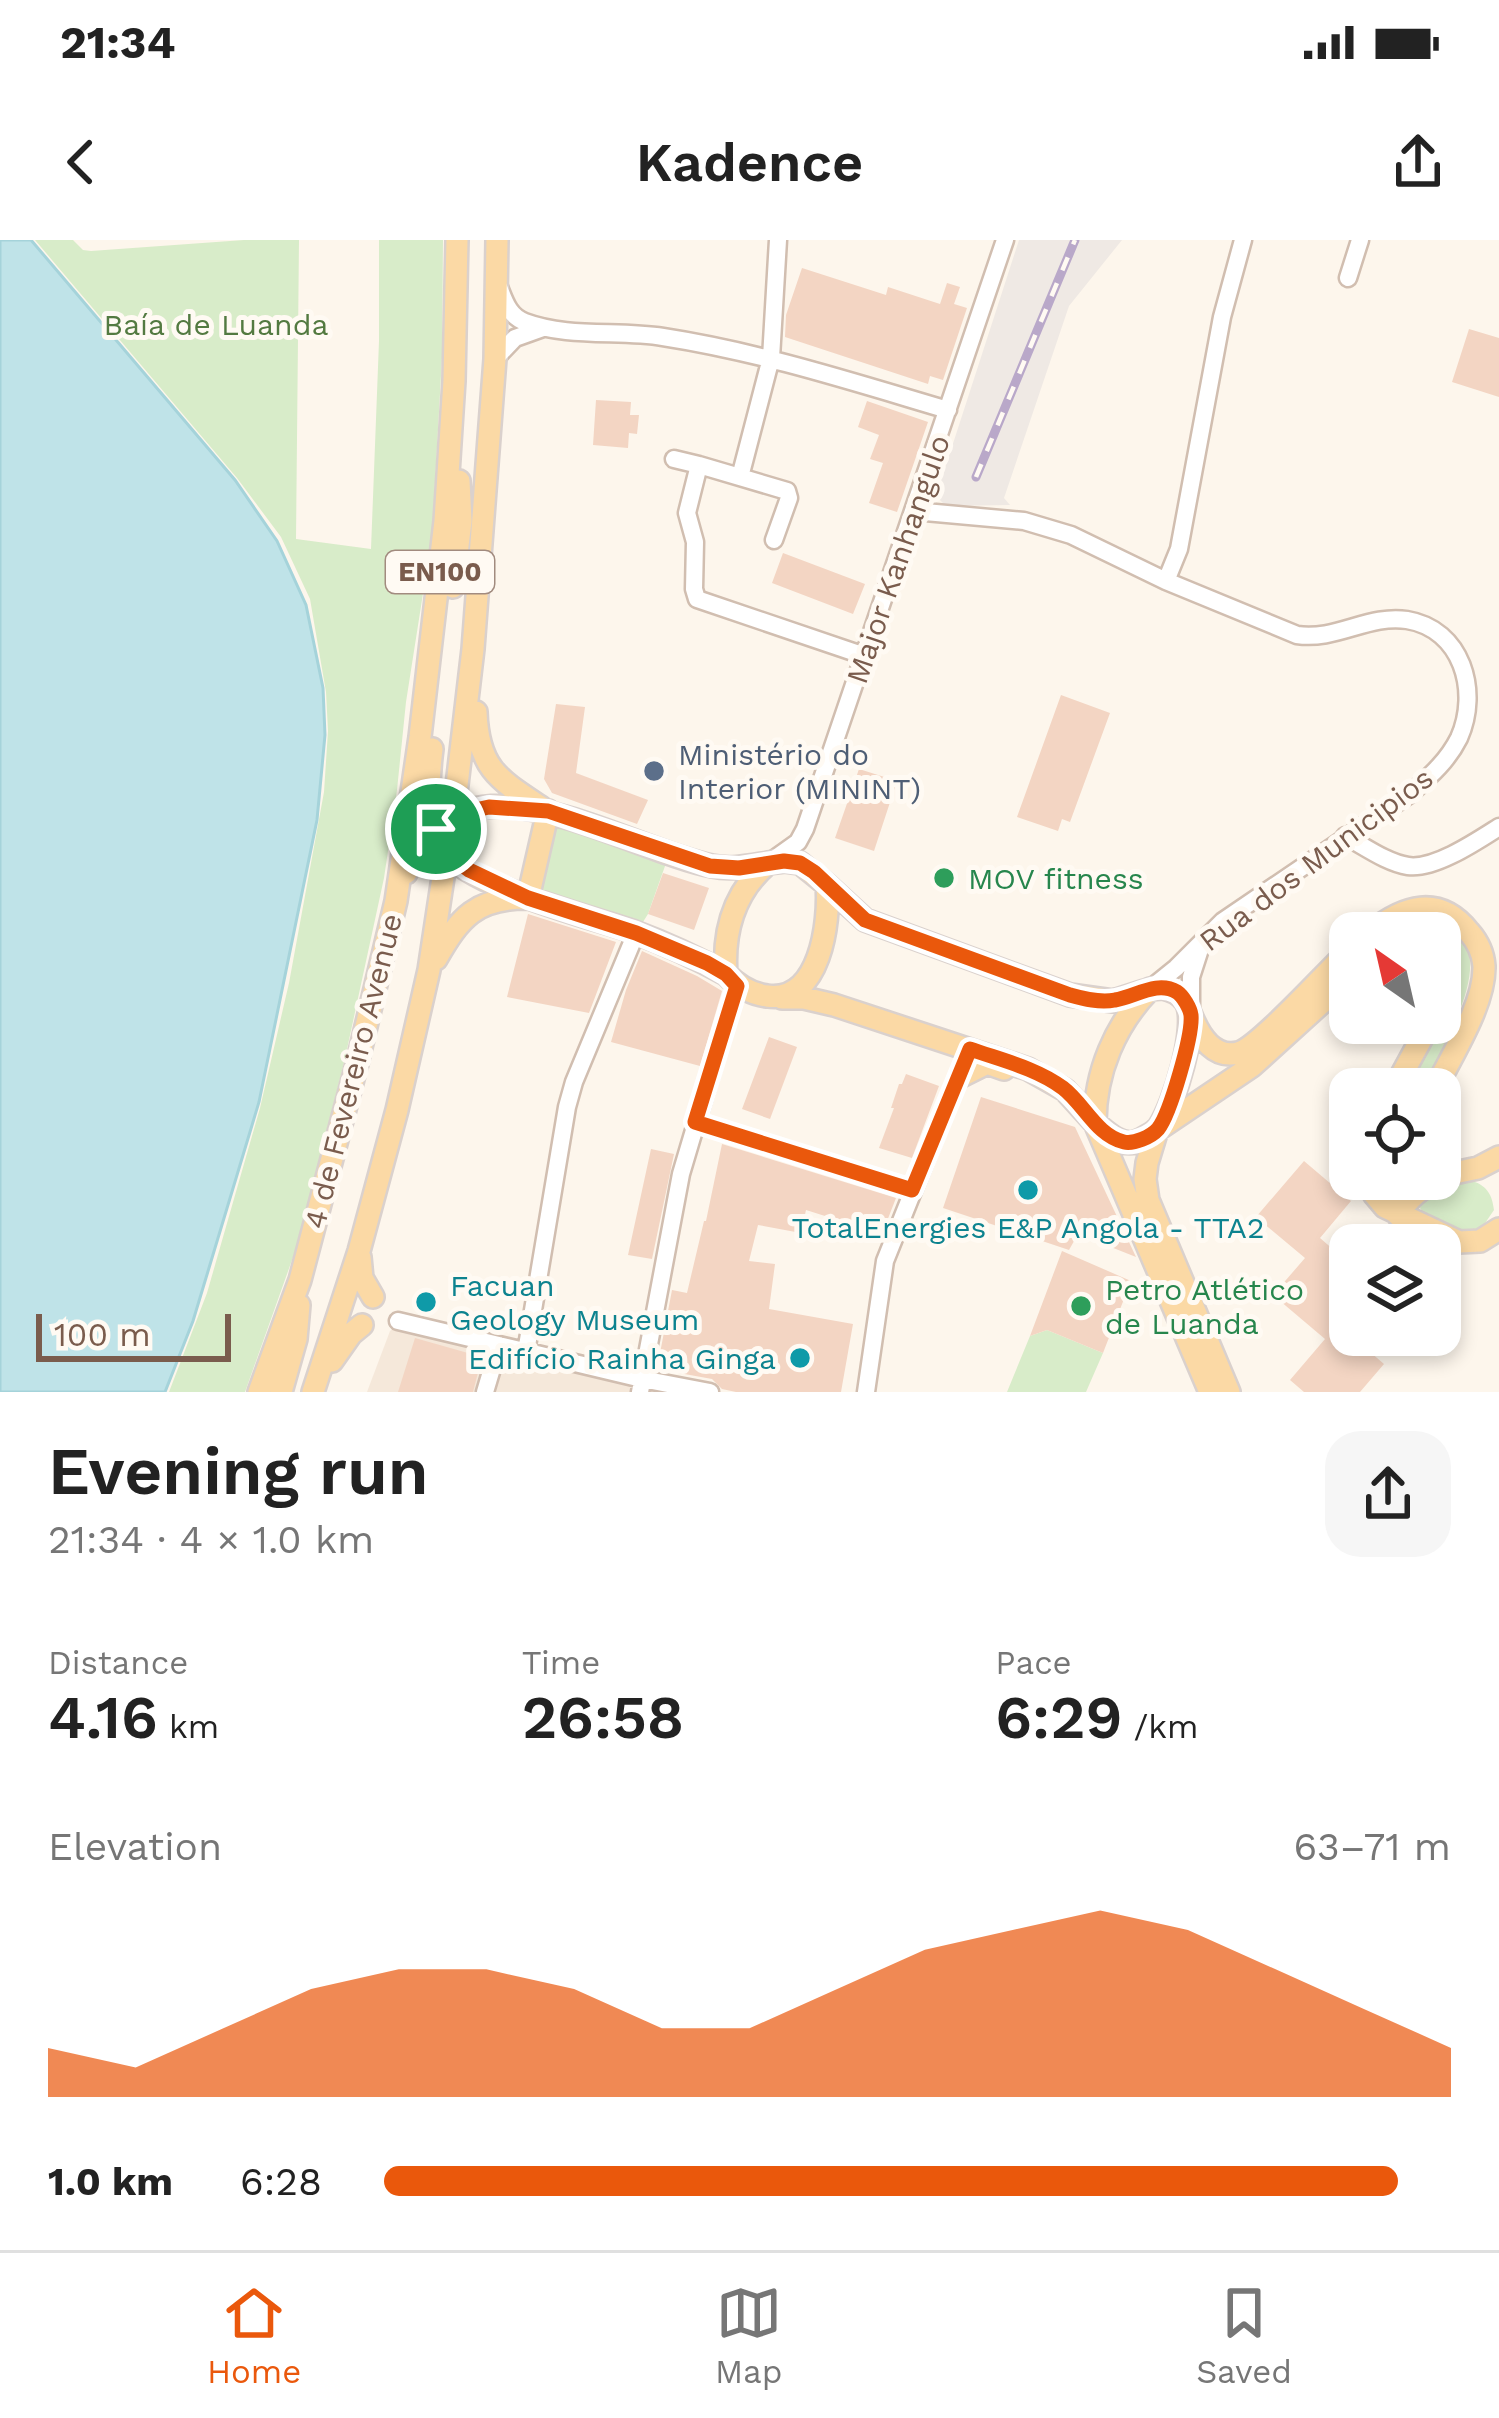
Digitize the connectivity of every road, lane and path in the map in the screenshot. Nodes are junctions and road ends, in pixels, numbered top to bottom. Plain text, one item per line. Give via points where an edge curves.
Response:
1 (457, 240) edge
2 (497, 240) edge
3 (778, 240) edge
4 (1005, 240) edge
5 (1243, 240) edge
6 (1360, 240) edge
7 (1348, 278) dead end
8 (497, 282) junction
9 (548, 327) junction
10 (771, 358) junction
11 (495, 359) junction
12 (454, 381) junction
13 (948, 410) junction
14 (674, 459) dead end
15 (699, 465) junction
16 (740, 477) junction
17 (914, 512) junction
18 (774, 540) dead end
19 (1166, 581) junction
20 (473, 649) junction
21 (865, 656) junction
22 (548, 811) junction
23 (444, 822) junction
24 (1499, 827) edge
25 (806, 830) junction
26 (1346, 836) junction
27 (446, 853) junction
28 (768, 863) junction
29 (827, 885) junction
30 (528, 898) junction
31 (396, 901) junction
32 (1403, 912) edge
33 (1446, 912) edge
34 (1461, 923) edge
35 (636, 933) junction
36 (1204, 940) junction
37 (429, 970) junction
38 (1329, 970) edge
39 (732, 980) junction
40 (1150, 989) junction
41 (1329, 996) edge
42 (782, 998) junction
43 (1191, 1015) junction
44 (1461, 1036) edge
45 (970, 1049) junction
46 (961, 1076) junction
47 (695, 1122) junction
48 (1095, 1123) junction
49 (1157, 1130) junction
50 (1499, 1157) edge
51 (1478, 1168) junction
52 (1461, 1172) edge
53 (1499, 1182) edge
54 (912, 1190) junction
55 (1377, 1200) edge
56 (1411, 1200) edge
57 (1135, 1214) junction
58 (1398, 1215) junction
59 (1498, 1229) edge
60 (359, 1251) junction
61 (300, 1280) junction
62 (373, 1297) dead end
63 (398, 1321) dead end
64 (362, 1325) dead end
65 (499, 1345) junction
66 (526, 1352) junction
67 (641, 1386) edge
68 (315, 1387) edge
69 (259, 1392) edge
70 (281, 1392) edge
71 (485, 1392) edge
72 (710, 1392) edge
73 (866, 1392) edge
74 (1210, 1392) edge
75 (1228, 1392) edge

1 - 12 main road, 4 de Fevereiro Avenue / EN100
2 - 8 main road, 4 de Fevereiro Avenue / EN100
3 - 10 street
4 - 13 street, Major Kanhangulo
5 - 19 street
6 - 7 street
8 - 9 street via 514,316
8 - 11 main road, 4 de Fevereiro Avenue / EN100
9 - 10 street via 659,336
9 - 11 street via 515,338
10 - 13 street
10 - 16 street
11 - 20 main road, 4 de Fevereiro Avenue / EN100
12 - 23 main road via 461,521 429,771 430,807
12 - 31 main road, 4 de Fevereiro Avenue / EN100 via 439,583
13 - 17 street, Major Kanhangulo
14 - 15 street
15 - 16 street
15 - 21 street via 687,513 697,599
16 - 18 street via 787,491
17 - 19 street, Rua dos Municipios via 1024,521
17 - 21 street, Major Kanhangulo
19 - 26 street, Rua dos Municipios via 1315,638 1408,620 1437,630 1459,655 1468,695 1461,734 1435,772
20 - 22 main road via 482,755 497,776
20 - 23 main road, 4 de Fevereiro Avenue / EN100
21 - 25 street, Major Kanhangulo
22 - 23 main road via 489,807
22 - 28 main road via 710,866
22 - 30 main road
23 - 27 main road, 4 de Fevereiro Avenue / EN100
23 - 31 main road via 416,853
24 - 26 street via 1424,866 1394,861
25 - 28 street
25 - 29 street
26 - 36 street, Rua dos Municipios
27 - 30 main road
27 - 37 main road, 4 de Fevereiro Avenue / EN100
28 - 29 main road via 800,863
28 - 39 main road via 735,906 727,931
29 - 40 main road via 865,920 1070,995 1113,1001
29 - 42 main road via 818,956 803,984
30 - 35 main road
30 - 37 main road, EN100 via 481,904 460,920
31 - 61 main road, 4 de Fevereiro Avenue / EN100
32 - 33 main road
34 - 44 main road via 1484,964
35 - 39 main road
35 - 66 street via 567,1107
36 - 40 street, Rua dos Municipios
36 - 43 street via 1191,977
37 - 60 main road, 4 de Fevereiro Avenue / EN100
38 - 43 main road via 1241,1052 1211,1047
39 - 42 main road
39 - 47 street
40 - 43 main road via 1177,992
40 - 48 main road via 1118,1028
41 - 49 main road via 1252,1066
42 - 45 main road via 833,1005
43 - 49 main road via 1180,1080
45 - 46 street
45 - 48 main road via 1052,1081
46 - 54 street
46 - 57 main road via 987,1063 1065,1100
47 - 54 street
47 - 67 street
48 - 49 main road via 1121,1142
48 - 57 main road
49 - 75 main road via 1144,1179 1148,1200
50 - 51 main road
51 - 52 main road
51 - 53 main road
54 - 73 street via 885,1261
55 - 58 main road
56 - 58 main road
57 - 74 main road
58 - 59 main road via 1459,1242
60 - 62 main road
60 - 68 main road, 4 de Fevereiro Avenue / EN100
61 - 69 main road, 4 de Fevereiro Avenue / EN100
61 - 70 main road, EN100
63 - 65 street
64 - 68 main road, EN100
65 - 66 street
65 - 71 street
66 - 67 street
67 - 72 street

